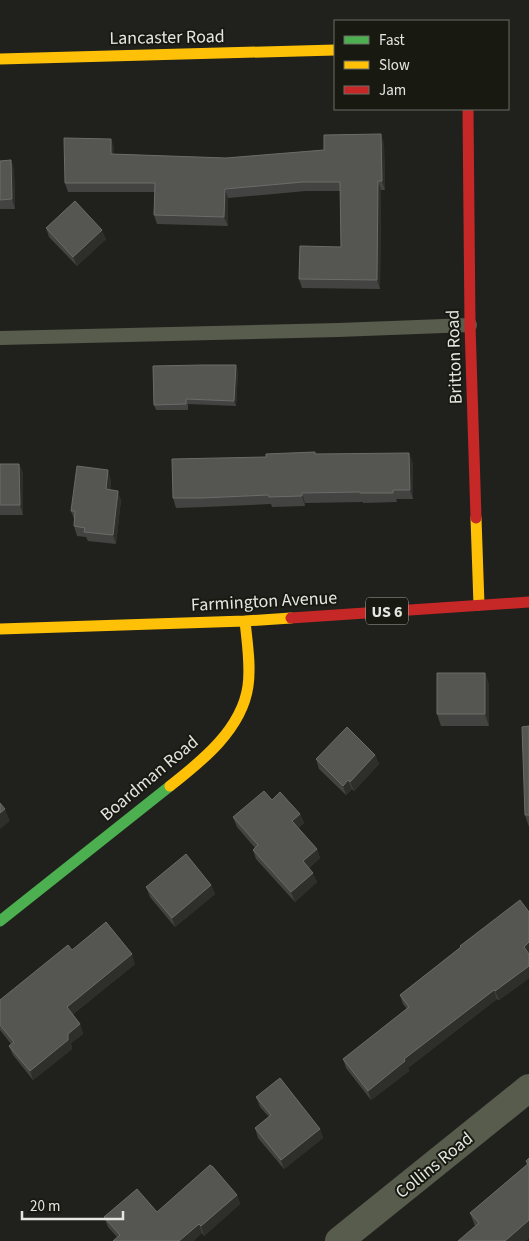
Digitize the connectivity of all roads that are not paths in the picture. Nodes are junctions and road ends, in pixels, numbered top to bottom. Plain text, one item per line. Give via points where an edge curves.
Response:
1 (334, 50) edge
2 (0, 59) edge
3 (468, 110) edge
4 (470, 325) junction
5 (0, 338) edge
6 (529, 602) edge
7 (479, 605) junction
8 (245, 621) junction
9 (0, 630) edge
10 (0, 921) edge
11 (529, 1088) edge
12 (339, 1241) edge

1 - 2 main road, Lancaster Road
3 - 4 main road, Britton Road
4 - 5 lane
4 - 7 main road, Britton Road
6 - 7 main road, Farmington Avenue / US 6
7 - 8 main road, Farmington Avenue / US 6
8 - 9 main road, Farmington Avenue / US 6
8 - 10 main road, Boardman Road via 248,687 229,730 185,774
11 - 12 street, Collins Road

